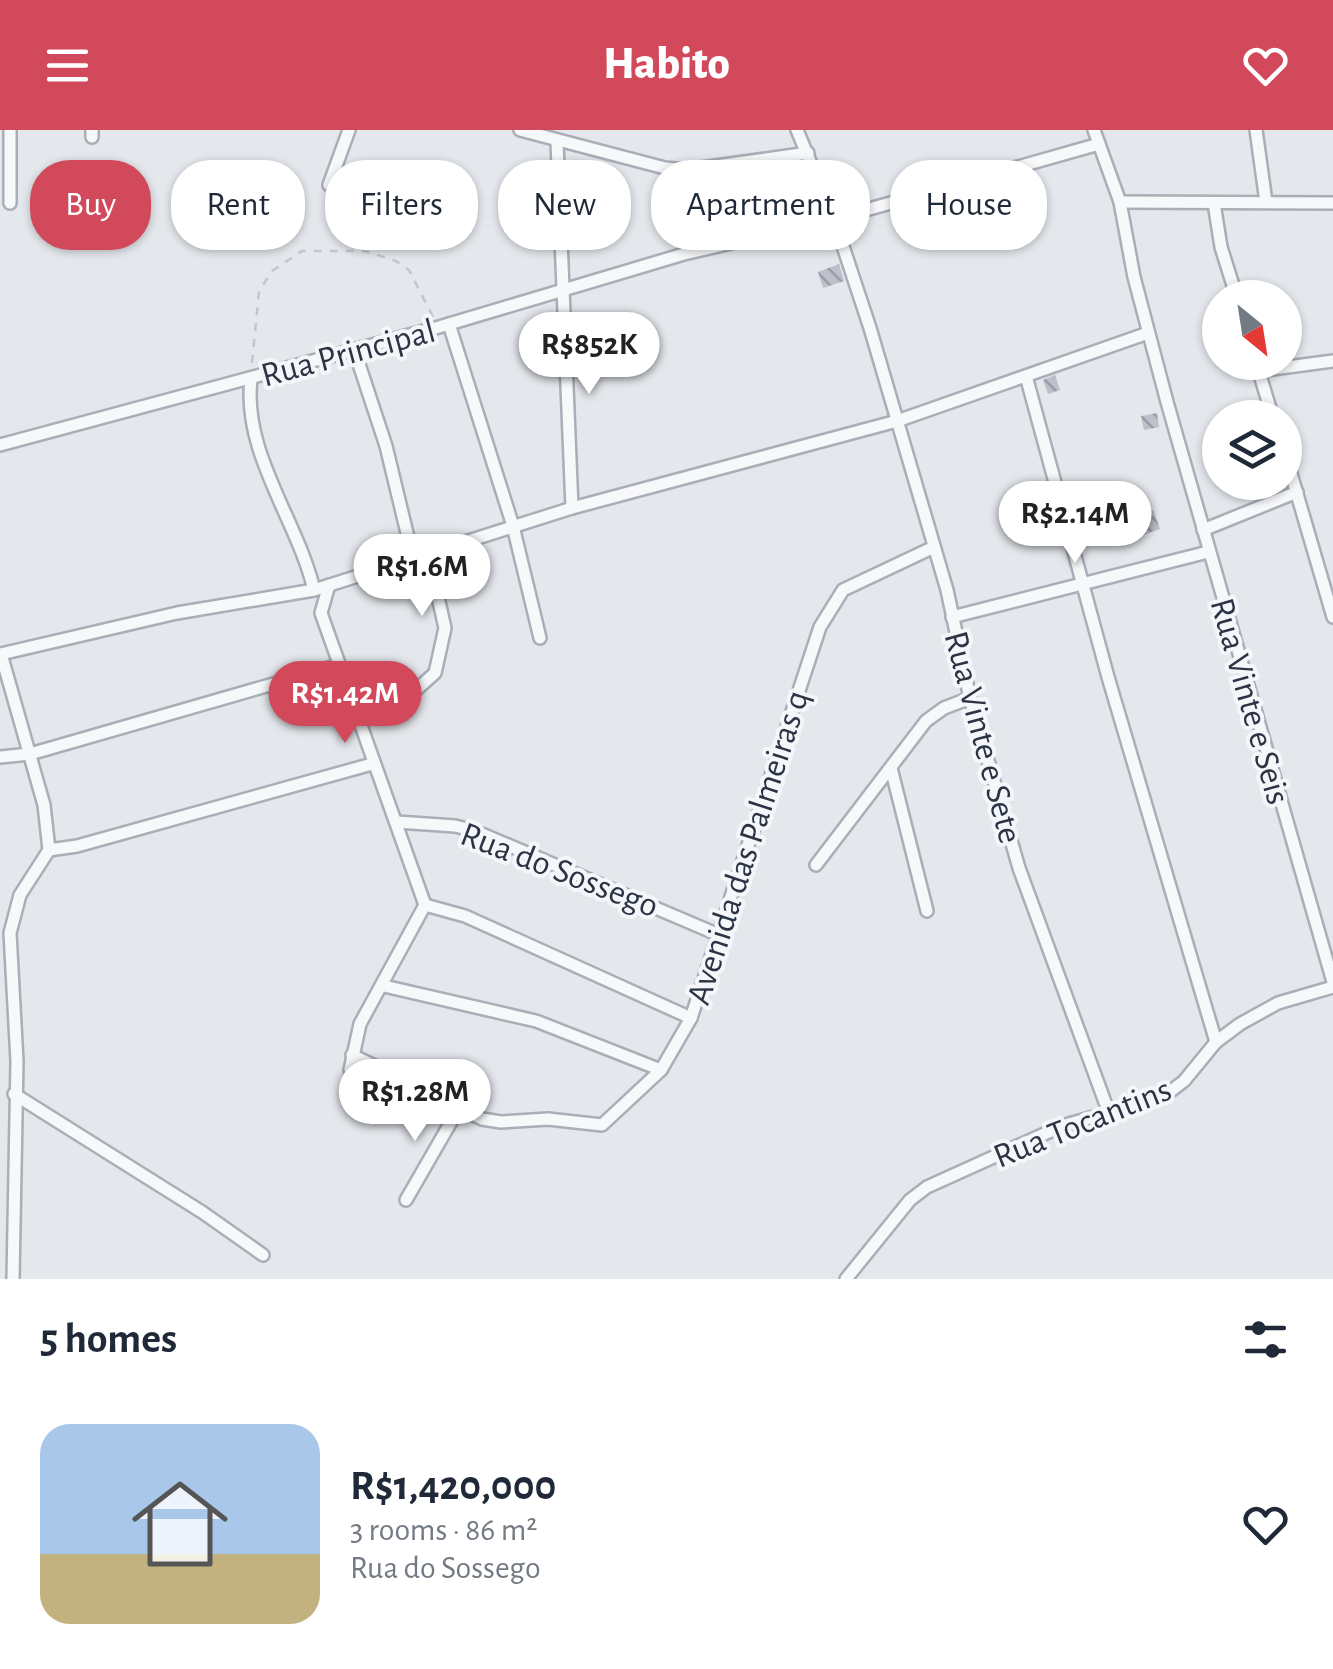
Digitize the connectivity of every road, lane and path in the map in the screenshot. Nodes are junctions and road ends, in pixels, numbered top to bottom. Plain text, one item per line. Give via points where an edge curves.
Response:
1 (10, 130) edge
2 (349, 130) edge
3 (520, 130) edge
4 (797, 130) edge
5 (1094, 130) edge
6 (1256, 130) edge
7 (557, 142) junction
8 (1099, 144) junction
9 (808, 153) junction
10 (338, 160) edge
11 (811, 160) edge
12 (1120, 202) junction
13 (1266, 202) junction
14 (10, 203) dead end
15 (1214, 203) junction
16 (1333, 203) edge
17 (870, 209) edge
18 (701, 250) edge
19 (844, 250) edge
20 (1231, 280) edge
21 (564, 288) junction
22 (444, 326) junction
23 (1148, 333) junction
24 (354, 350) junction
25 (1333, 360) edge
26 (1302, 363) edge
27 (1026, 376) junction
28 (251, 379) junction
29 (896, 421) junction
30 (0, 446) edge
31 (1278, 500) edge
32 (1301, 500) edge
33 (572, 508) junction
34 (513, 526) junction
35 (1203, 530) junction
36 (934, 547) junction
37 (1208, 552) junction
38 (428, 553) junction
39 (412, 558) junction
40 (1327, 566) edge
41 (1084, 585) junction
42 (329, 586) junction
43 (314, 590) junction
44 (952, 617) junction
45 (1333, 617) edge
46 (540, 638) dead end
47 (0, 652) edge
48 (339, 665) junction
49 (416, 690) dead end
50 (970, 698) junction
51 (30, 754) junction
52 (0, 758) edge
53 (372, 764) junction
54 (891, 768) junction
55 (397, 822) junction
56 (48, 850) junction
57 (816, 865) dead end
58 (424, 906) junction
59 (926, 911) dead end
60 (719, 934) junction
61 (1333, 984) edge
62 (384, 986) junction
63 (690, 1018) junction
64 (1216, 1042) junction
65 (352, 1055) junction
66 (350, 1070) dead end
67 (662, 1070) junction
68 (14, 1094) junction
69 (459, 1108) junction
70 (1109, 1113) junction
71 (406, 1200) dead end
72 (263, 1255) dead end
73 (13, 1279) edge
74 (846, 1279) edge

1 - 14 street
2 - 10 street
3 - 7 street
4 - 9 street, Rua Vinte e Sete
5 - 8 street, Rua Vinte e Seis
6 - 13 street
7 - 9 street via 687,170
7 - 21 street
8 - 12 street, Rua Vinte e Seis
8 - 17 street, Rua Principal
9 - 11 street, Rua Vinte e Sete
12 - 15 street
12 - 23 street, Rua Vinte e Seis
13 - 15 street
13 - 16 street
15 - 20 street
18 - 21 street, Rua Principal
19 - 29 street, Rua Vinte e Sete
21 - 22 street, Rua Principal
21 - 33 street
22 - 24 street, Rua Principal
22 - 28 path via 396,260 366,250 302,251 272,271 259,291
22 - 34 street
23 - 27 street
23 - 35 street, Rua Vinte e Seis
24 - 28 street, Rua Principal
24 - 39 street via 386,446
25 - 26 street
27 - 29 street
27 - 41 street
28 - 30 street, Rua Principal
28 - 43 street via 258,442
29 - 33 street
29 - 36 street, Rua Vinte e Sete
31 - 35 street
32 - 40 street
33 - 34 street
34 - 38 street
34 - 46 street
35 - 37 street, Rua Vinte e Seis
36 - 44 street, Rua Vinte e Sete
36 - 60 street, Avenida das Palmeiras q via 843,590 831,607
37 - 41 street
37 - 61 street, Rua Vinte e Seis
38 - 39 street
38 - 49 street via 445,628 435,674
39 - 42 street
40 - 45 street
41 - 44 street
41 - 64 street
42 - 43 street
42 - 48 street via 322,614
43 - 47 street
44 - 50 street, Rua Vinte e Sete
47 - 51 street
48 - 51 street
48 - 53 street
50 - 54 street via 934,714
50 - 70 street, Rua Vinte e Sete via 1019,868
51 - 52 street
51 - 56 street
53 - 55 street
53 - 56 street
54 - 57 street
54 - 59 street
55 - 58 street
55 - 60 street, Rua do Sossego via 474,831
56 - 68 street via 20,895 10,932
58 - 62 street
58 - 63 street via 465,916
60 - 63 street, Avenida das Palmeiras q
61 - 64 street, Rua Tocantins via 1255,1014
62 - 65 street via 360,1024
62 - 67 street via 536,1021
63 - 67 street, Avenida das Palmeiras q
64 - 70 street, Rua Tocantins via 1163,1097
65 - 66 street
65 - 69 street, Avenida das Palmeiras q
67 - 69 street, Avenida das Palmeiras q via 602,1125 501,1122
68 - 72 street
68 - 73 street
69 - 71 street
70 - 74 street, Rua Tocantins via 1062,1126 927,1186

